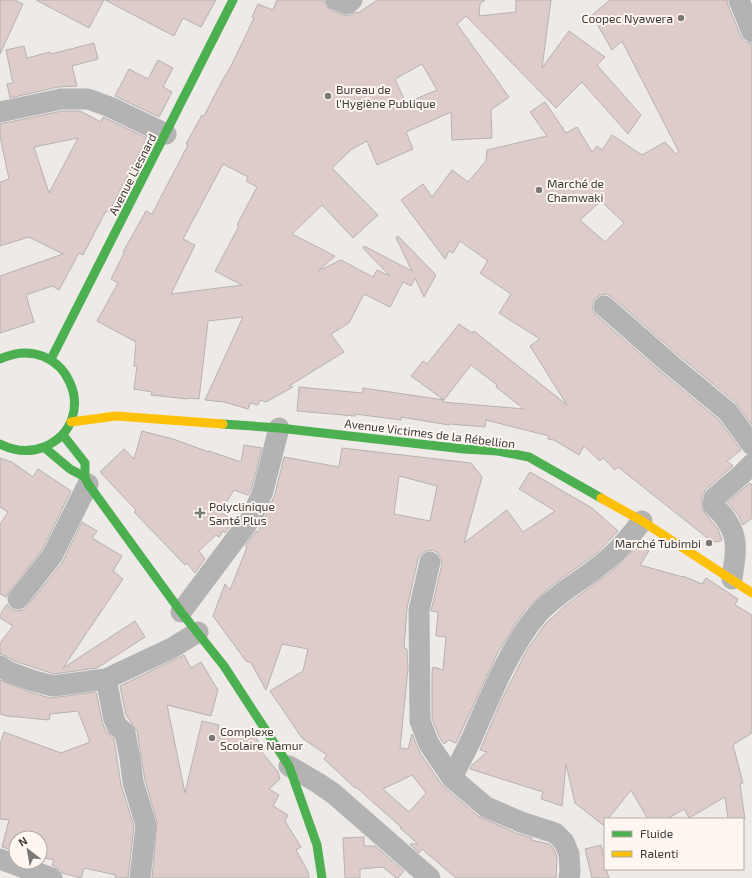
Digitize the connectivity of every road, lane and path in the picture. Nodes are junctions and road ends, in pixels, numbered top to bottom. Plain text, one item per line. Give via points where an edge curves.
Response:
1 (233, 0) edge
2 (336, 0) edge
3 (352, 0) edge
4 (739, 0) edge
5 (752, 32) edge
6 (0, 112) edge
7 (166, 134) junction
8 (604, 306) dead end
9 (0, 359) edge
10 (51, 359) junction
11 (102, 407) dead end
12 (116, 416) junction
13 (71, 422) junction
14 (279, 428) junction
15 (62, 435) junction
16 (0, 444) edge
17 (752, 445) edge
18 (45, 448) junction
19 (752, 464) edge
20 (86, 481) junction
21 (642, 521) junction
22 (430, 562) dead end
23 (732, 579) junction
24 (752, 593) edge
25 (18, 599) dead end
26 (182, 612) junction
27 (198, 632) junction
28 (0, 666) edge
29 (106, 679) junction
30 (289, 766) junction
31 (452, 778) junction
32 (0, 859) edge
33 (52, 878) edge
34 (140, 878) edge
35 (322, 878) edge
36 (430, 878) edge
37 (569, 878) edge

1 - 7 street, Avenue Liesnard
2 - 3 street via 347,4
4 - 5 street
6 - 7 street via 61,99 88,99
7 - 10 street, Avenue Liesnard
8 - 17 street via 728,412
9 - 10 street via 12,353 32,352
10 - 13 street via 64,370 79,401
11 - 12 street
12 - 13 street, Avenue Victimes de la Rébellion
12 - 14 street, Avenue Victimes de la Rébellion
13 - 15 street
14 - 21 street, Avenue Victimes de la Rébellion via 498,451 529,457
14 - 26 street via 263,491 252,517
15 - 18 street
15 - 20 street via 85,463
16 - 18 street via 8,449 27,452
18 - 20 street
19 - 23 street via 714,498 712,505 731,526 736,549
20 - 25 street via 52,556
20 - 26 street
21 - 23 street, Avenue Victimes de la Rébellion
21 - 31 street via 619,549 537,615 505,667
22 - 31 street via 420,610 420,721 430,744
23 - 24 street, Avenue Victimes de la Rébellion
26 - 27 street
27 - 29 street via 172,648
27 - 30 street via 224,666
28 - 29 street via 34,682 53,686
29 - 34 street via 114,719 125,733 133,782 146,825
30 - 35 street via 317,845
30 - 36 street via 334,794
31 - 37 street via 486,807 555,834 564,842 569,854
32 - 33 street

